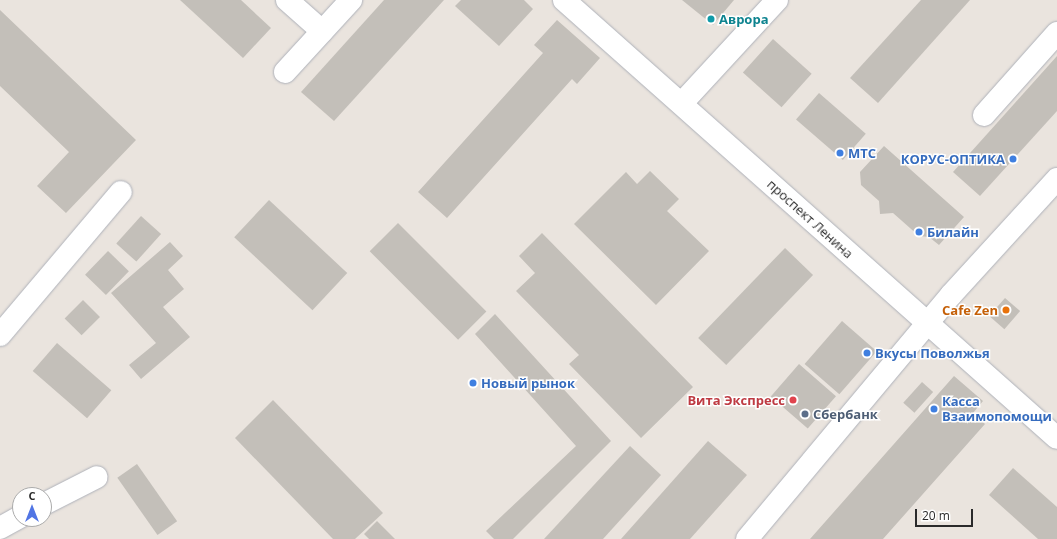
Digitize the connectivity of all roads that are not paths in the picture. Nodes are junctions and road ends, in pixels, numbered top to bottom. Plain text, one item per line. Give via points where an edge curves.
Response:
1 (287, 0) edge
2 (351, 0) edge
3 (564, 0) edge
4 (777, 0) edge
5 (322, 31) junction
6 (1057, 33) edge
7 (284, 72) dead end
8 (682, 103) junction
9 (984, 115) dead end
10 (1057, 179) edge
11 (121, 192) dead end
12 (927, 323) junction
13 (0, 335) edge
14 (1057, 438) edge
15 (97, 477) dead end
16 (52, 500) edge
17 (12, 521) edge
18 (0, 528) edge
19 (747, 539) edge

1 - 5 street
2 - 5 street
3 - 8 street, проспект Ленина
4 - 8 street
5 - 7 street
6 - 9 street
8 - 12 street, проспект Ленина
10 - 12 street
11 - 13 street
12 - 14 street, проспект Ленина
12 - 19 street
15 - 16 street
17 - 18 street

